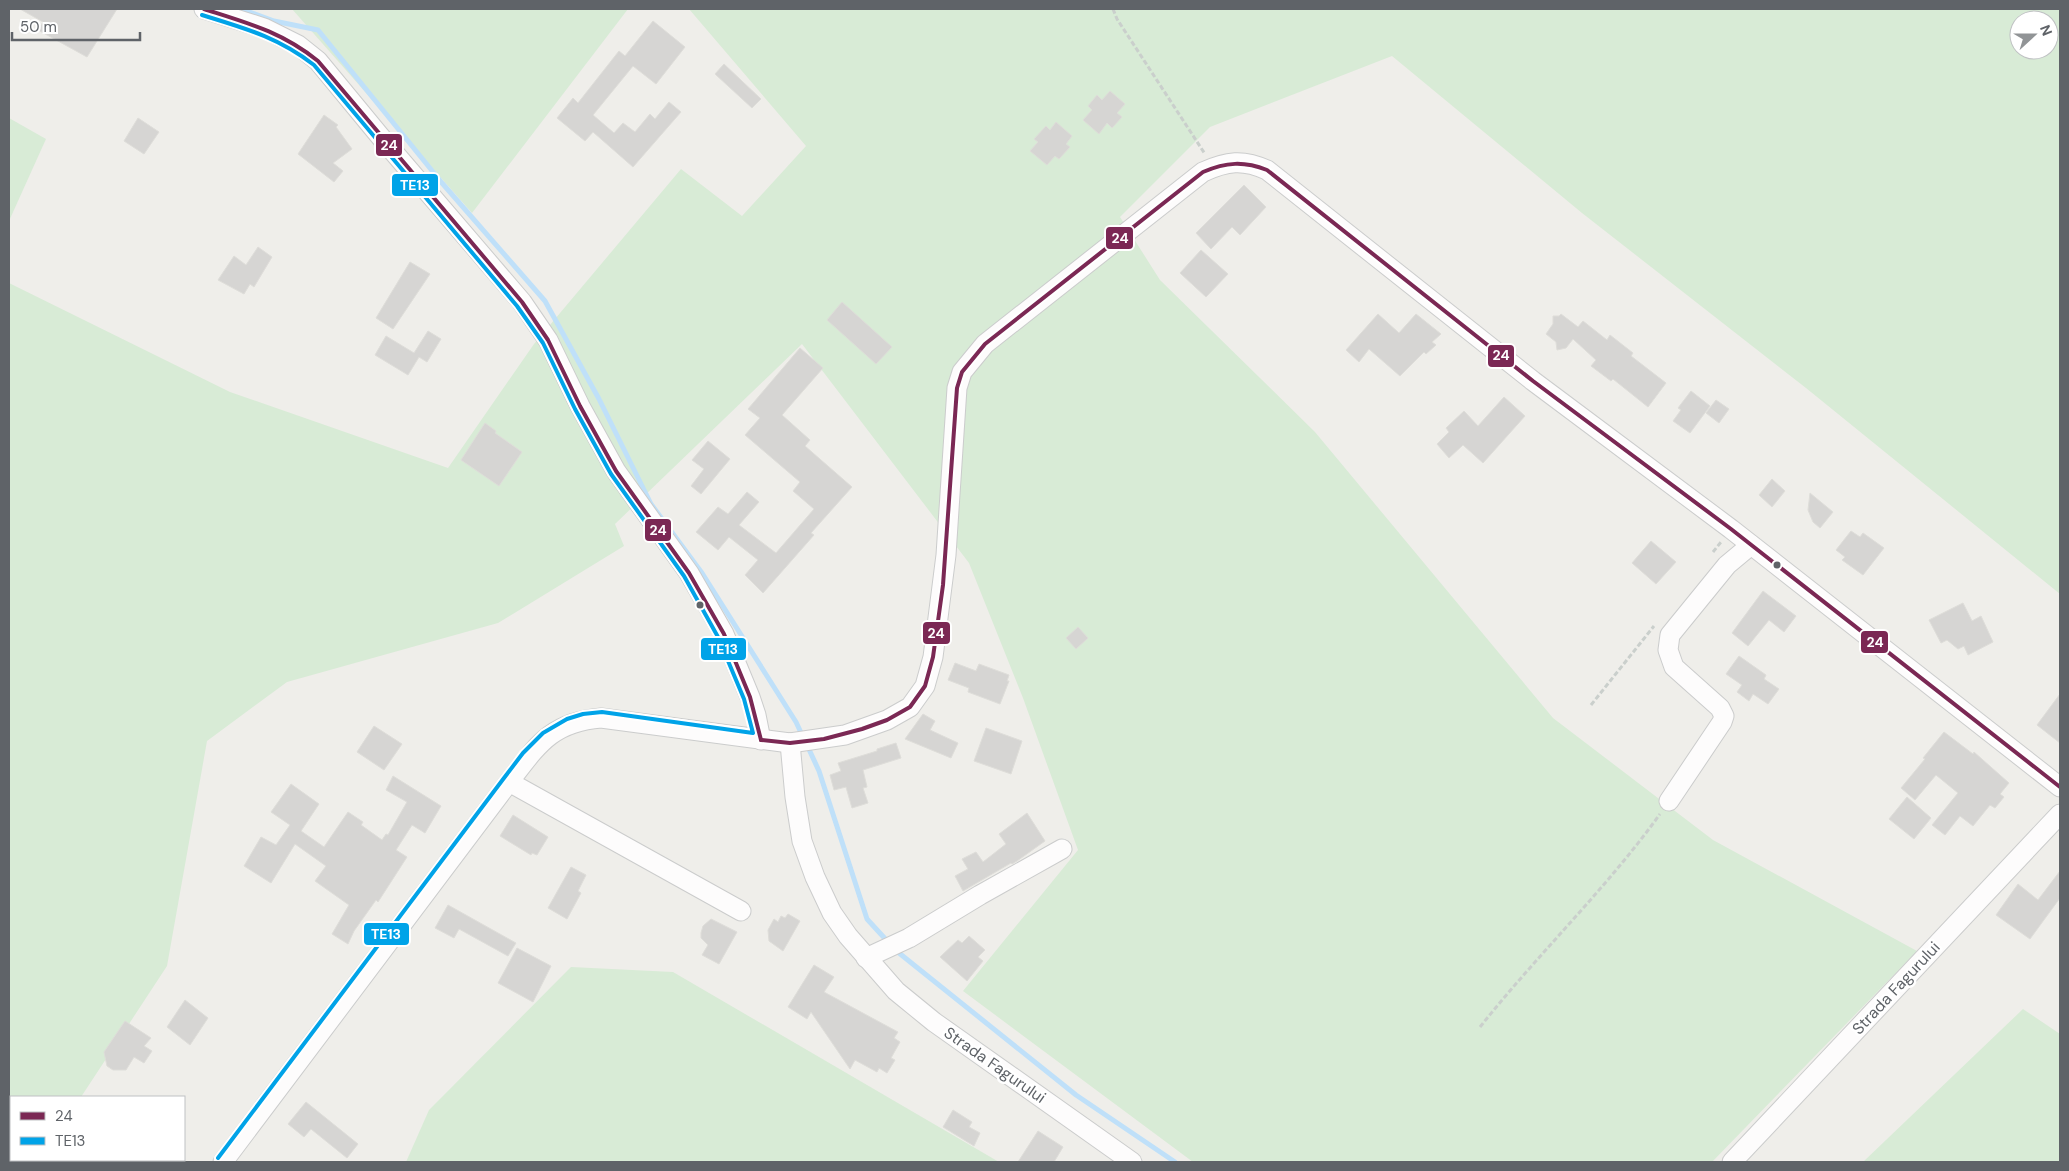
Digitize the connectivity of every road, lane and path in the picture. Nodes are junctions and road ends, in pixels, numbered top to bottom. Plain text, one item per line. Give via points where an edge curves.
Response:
1 (204, 9) edge
2 (1113, 9) edge
3 (1213, 167) junction
4 (1751, 545) junction
5 (760, 740) junction
6 (800, 742) junction
7 (509, 782) junction
8 (2060, 787) edge
9 (1669, 801) joint
10 (2060, 814) edge
11 (1062, 849) dead end
12 (741, 911) dead end
13 (866, 958) junction
14 (1480, 1026) dead end
15 (223, 1162) edge
16 (1132, 1162) edge
17 (1732, 1162) edge

1 - 5 street via 264,28 298,45 318,61 522,302 548,340 616,471 689,573 724,634 750,696
2 - 3 path
3 - 4 street via 1236,162 1252,163 1267,170 1533,381
3 - 6 street via 985,344 962,372 957,388 943,585 933,657 925,686 910,707 887,720 844,735
4 - 8 street
4 - 9 street via 1727,566 1670,635 1668,650 1674,667 1720,708 1724,716
5 - 6 street
5 - 7 street via 601,718 587,719 545,738
6 - 13 street, Strada Fagurului via 795,797 802,841 832,913
7 - 12 street
7 - 15 street
9 - 14 path via 1639,842
10 - 17 street, Strada Fagurului
11 - 13 street
13 - 16 street, Strada Fagurului via 896,991 934,1022

